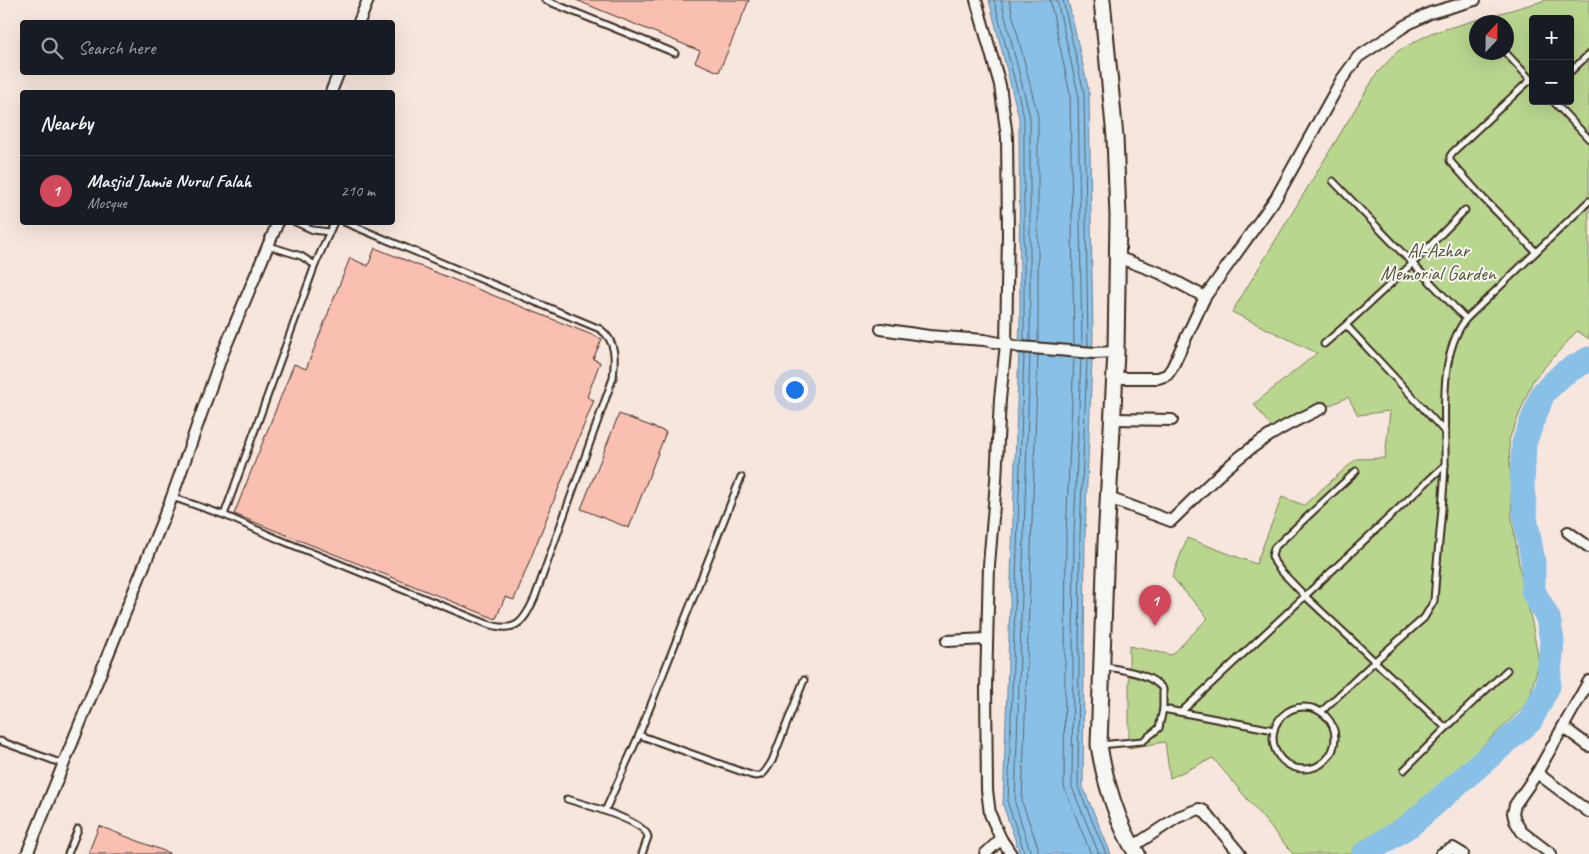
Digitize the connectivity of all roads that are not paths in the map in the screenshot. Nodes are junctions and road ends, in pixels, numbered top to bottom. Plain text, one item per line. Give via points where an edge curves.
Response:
1 (368, 0) edge
2 (545, 0) edge
3 (976, 0) edge
4 (1102, 0) edge
5 (1475, 0) edge
6 (360, 20) edge
7 (675, 53) dead end
8 (1589, 54) edge
9 (1512, 60) edge
10 (1574, 68) edge
11 (338, 75) edge
12 (1529, 78) edge
13 (1529, 84) edge
14 (332, 90) edge
15 (1557, 105) edge
16 (1589, 139) edge
17 (1333, 181) dead end
18 (1589, 201) edge
19 (1465, 210) dead end
20 (277, 225) edge
21 (302, 225) edge
22 (332, 225) edge
23 (351, 225) edge
24 (329, 232) junction
25 (269, 246) junction
26 (1536, 252) junction
27 (1117, 257) junction
28 (1413, 263) junction
29 (315, 265) junction
30 (1205, 297) junction
31 (1466, 319) junction
32 (1346, 325) junction
33 (881, 329) dead end
34 (1006, 344) junction
35 (1324, 344) dead end
36 (1116, 352) junction
37 (1115, 378) junction
38 (1322, 408) dead end
39 (1114, 419) junction
40 (1172, 420) dead end
41 (1445, 432) junction
42 (1445, 465) junction
43 (1356, 471) dead end
44 (741, 477) dead end
45 (172, 497) junction
46 (1109, 498) junction
47 (224, 515) junction
48 (1568, 532) dead end
49 (1589, 547) edge
50 (1304, 595) junction
51 (986, 639) junction
52 (947, 641) dead end
53 (1375, 661) junction
54 (1102, 666) junction
55 (1507, 670) dead end
56 (804, 680) dead end
57 (1589, 681) edge
58 (1163, 708) junction
59 (1181, 712) junction
60 (1322, 712) junction
61 (1563, 727) junction
62 (1446, 728) junction
63 (1274, 730) junction
64 (639, 735) junction
65 (0, 741) edge
66 (1099, 745) junction
67 (1589, 746) edge
68 (64, 764) junction
69 (1404, 770) dead end
70 (1537, 773) junction
71 (568, 799) dead end
72 (605, 811) junction
73 (1589, 812) edge
74 (78, 829) dead end
75 (1002, 839) junction
76 (1135, 850) edge
77 (27, 854) edge
78 (68, 854) edge
79 (642, 854) edge
80 (985, 854) edge
81 (1011, 854) edge
82 (1240, 854) edge
83 (1441, 854) edge
84 (1463, 854) edge
85 (1551, 854) edge

1 - 6 street
2 - 7 lane
3 - 34 street via 1000,85 1007,137
4 - 27 street via 1115,137
5 - 30 street via 1430,13 1358,57 1342,79 1276,198
8 - 10 lane
9 - 12 lane
11 - 14 street
13 - 26 lane via 1453,152 1450,160
15 - 16 lane
17 - 28 lane
18 - 26 lane
19 - 28 lane
20 - 25 street
21 - 24 lane
22 - 24 lane
23 - 47 lane via 600,330 611,343 615,352 613,378 527,616 507,628 495,627
24 - 29 lane
25 - 29 lane via 301,256
25 - 45 street via 222,356
26 - 31 lane
27 - 30 street via 1160,273
27 - 36 street
28 - 31 lane
28 - 32 lane
29 - 47 lane
30 - 37 street via 1167,375
31 - 41 lane via 1458,328 1451,349 1445,386
32 - 35 lane
32 - 41 lane
33 - 34 street
34 - 36 street via 1094,353
34 - 51 street
36 - 37 street
37 - 39 street
38 - 46 street via 1273,433 1250,449 1171,522
39 - 40 street
39 - 46 street
41 - 42 lane
42 - 50 lane
42 - 53 lane via 1434,601 1424,618
43 - 50 lane via 1274,548 1274,563
44 - 64 lane
45 - 47 lane
45 - 68 street
46 - 54 street
48 - 49 street
50 - 53 lane
50 - 59 lane
51 - 52 street
51 - 75 street via 988,790 990,814
53 - 60 lane
53 - 62 lane
54 - 58 lane via 1136,673 1159,684 1163,689
54 - 66 street
55 - 62 lane
56 - 64 lane via 772,761 762,775 751,775
57 - 61 street
58 - 59 lane
58 - 66 lane via 1160,728 1143,740
59 - 63 lane
60 - 63 lane via 1303,707 1293,709 1284,714
60 - 63 lane via 1330,720 1335,742 1332,753 1315,768 1293,767 1283,761 1276,752
61 - 67 street
61 - 70 street
62 - 69 lane
64 - 72 lane
65 - 68 lane
66 - 76 street via 1102,769
68 - 77 street
70 - 73 street
70 - 85 street via 1513,813 1522,832
71 - 72 lane
72 - 79 lane via 647,832
74 - 78 lane
75 - 80 street
75 - 81 street
76 - 82 street via 1178,817 1199,810 1204,811
83 - 84 street via 1453,848

